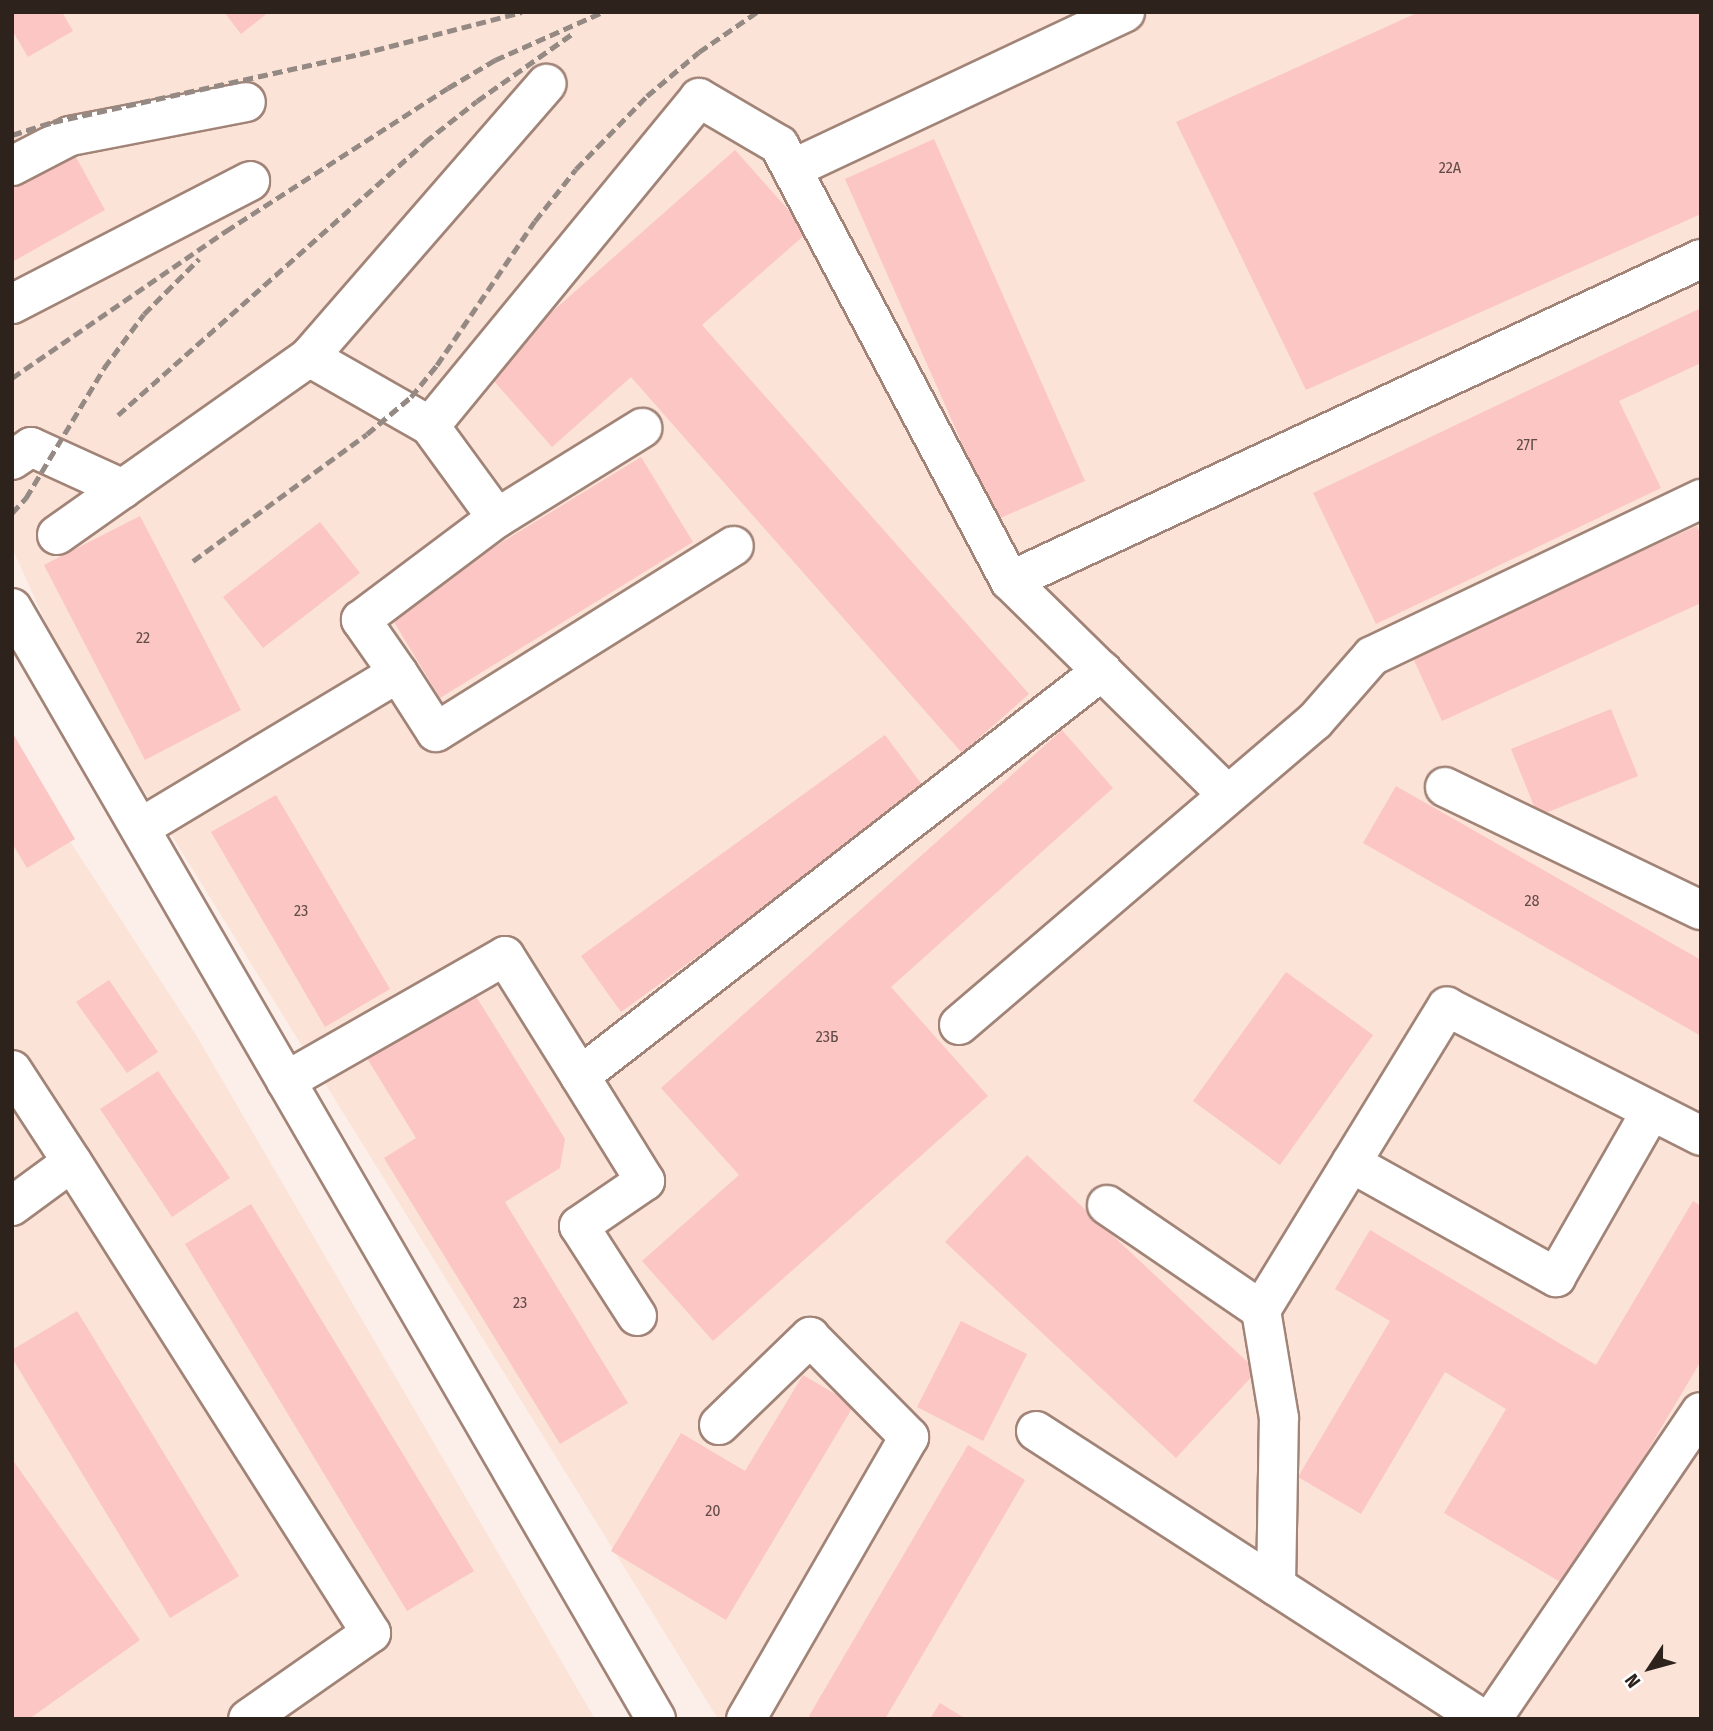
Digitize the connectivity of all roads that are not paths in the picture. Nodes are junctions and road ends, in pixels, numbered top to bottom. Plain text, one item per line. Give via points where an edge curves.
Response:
1 (1125, 12) edge
2 (546, 84) dead end
3 (246, 102) dead end
4 (12, 166) edge
5 (792, 169) junction
6 (250, 181) dead end
7 (1701, 259) edge
8 (12, 304) edge
9 (309, 357) junction
10 (430, 426) junction
11 (642, 428) dead end
12 (12, 460) edge
13 (122, 489) junction
14 (1701, 499) edge
15 (497, 518) junction
16 (57, 536) dead end
17 (734, 546) dead end
18 (1010, 581) junction
19 (12, 608) edge
20 (1102, 671) junction
21 (398, 673) junction
22 (1445, 787) dead end
23 (1228, 795) junction
24 (140, 828) junction
25 (1701, 910) edge
26 (959, 1025) dead end
27 (12, 1070) edge
28 (580, 1076) junction
29 (286, 1081) junction
30 (1651, 1111) junction
31 (1701, 1136) edge
32 (72, 1163) junction
33 (1351, 1163) junction
34 (1107, 1205) dead end
35 (12, 1206) edge
36 (1261, 1310) junction
37 (637, 1315) dead end
38 (1701, 1412) edge
39 (719, 1425) dead end
40 (1037, 1431) dead end
41 (1276, 1586) junction
42 (248, 1719) edge
43 (656, 1719) edge
44 (746, 1719) edge
45 (1482, 1719) edge
46 (1492, 1719) edge

1 - 5 street
2 - 9 street
3 - 4 street via 71,136
5 - 10 street via 779,145 699,98
5 - 18 street
6 - 8 street
7 - 18 street
9 - 10 street
9 - 13 street
10 - 15 street
11 - 15 street
12 - 13 street via 31,447
13 - 16 street
14 - 23 street via 1372,656 1315,721
15 - 21 street via 361,620
17 - 21 street via 436,732
18 - 20 street
19 - 24 street
20 - 23 street
20 - 28 street
21 - 24 street
22 - 25 street
23 - 26 street
24 - 29 street
27 - 32 street
28 - 29 street via 505,957
28 - 37 street via 645,1181 579,1226
29 - 43 street
30 - 31 street
30 - 33 street via 1447,1007
30 - 33 street via 1556,1277
32 - 35 street
32 - 42 street via 371,1633
33 - 36 street
34 - 36 street
36 - 41 street via 1279,1418
38 - 46 street
39 - 44 street via 810,1337 909,1437
40 - 41 street
41 - 45 street

